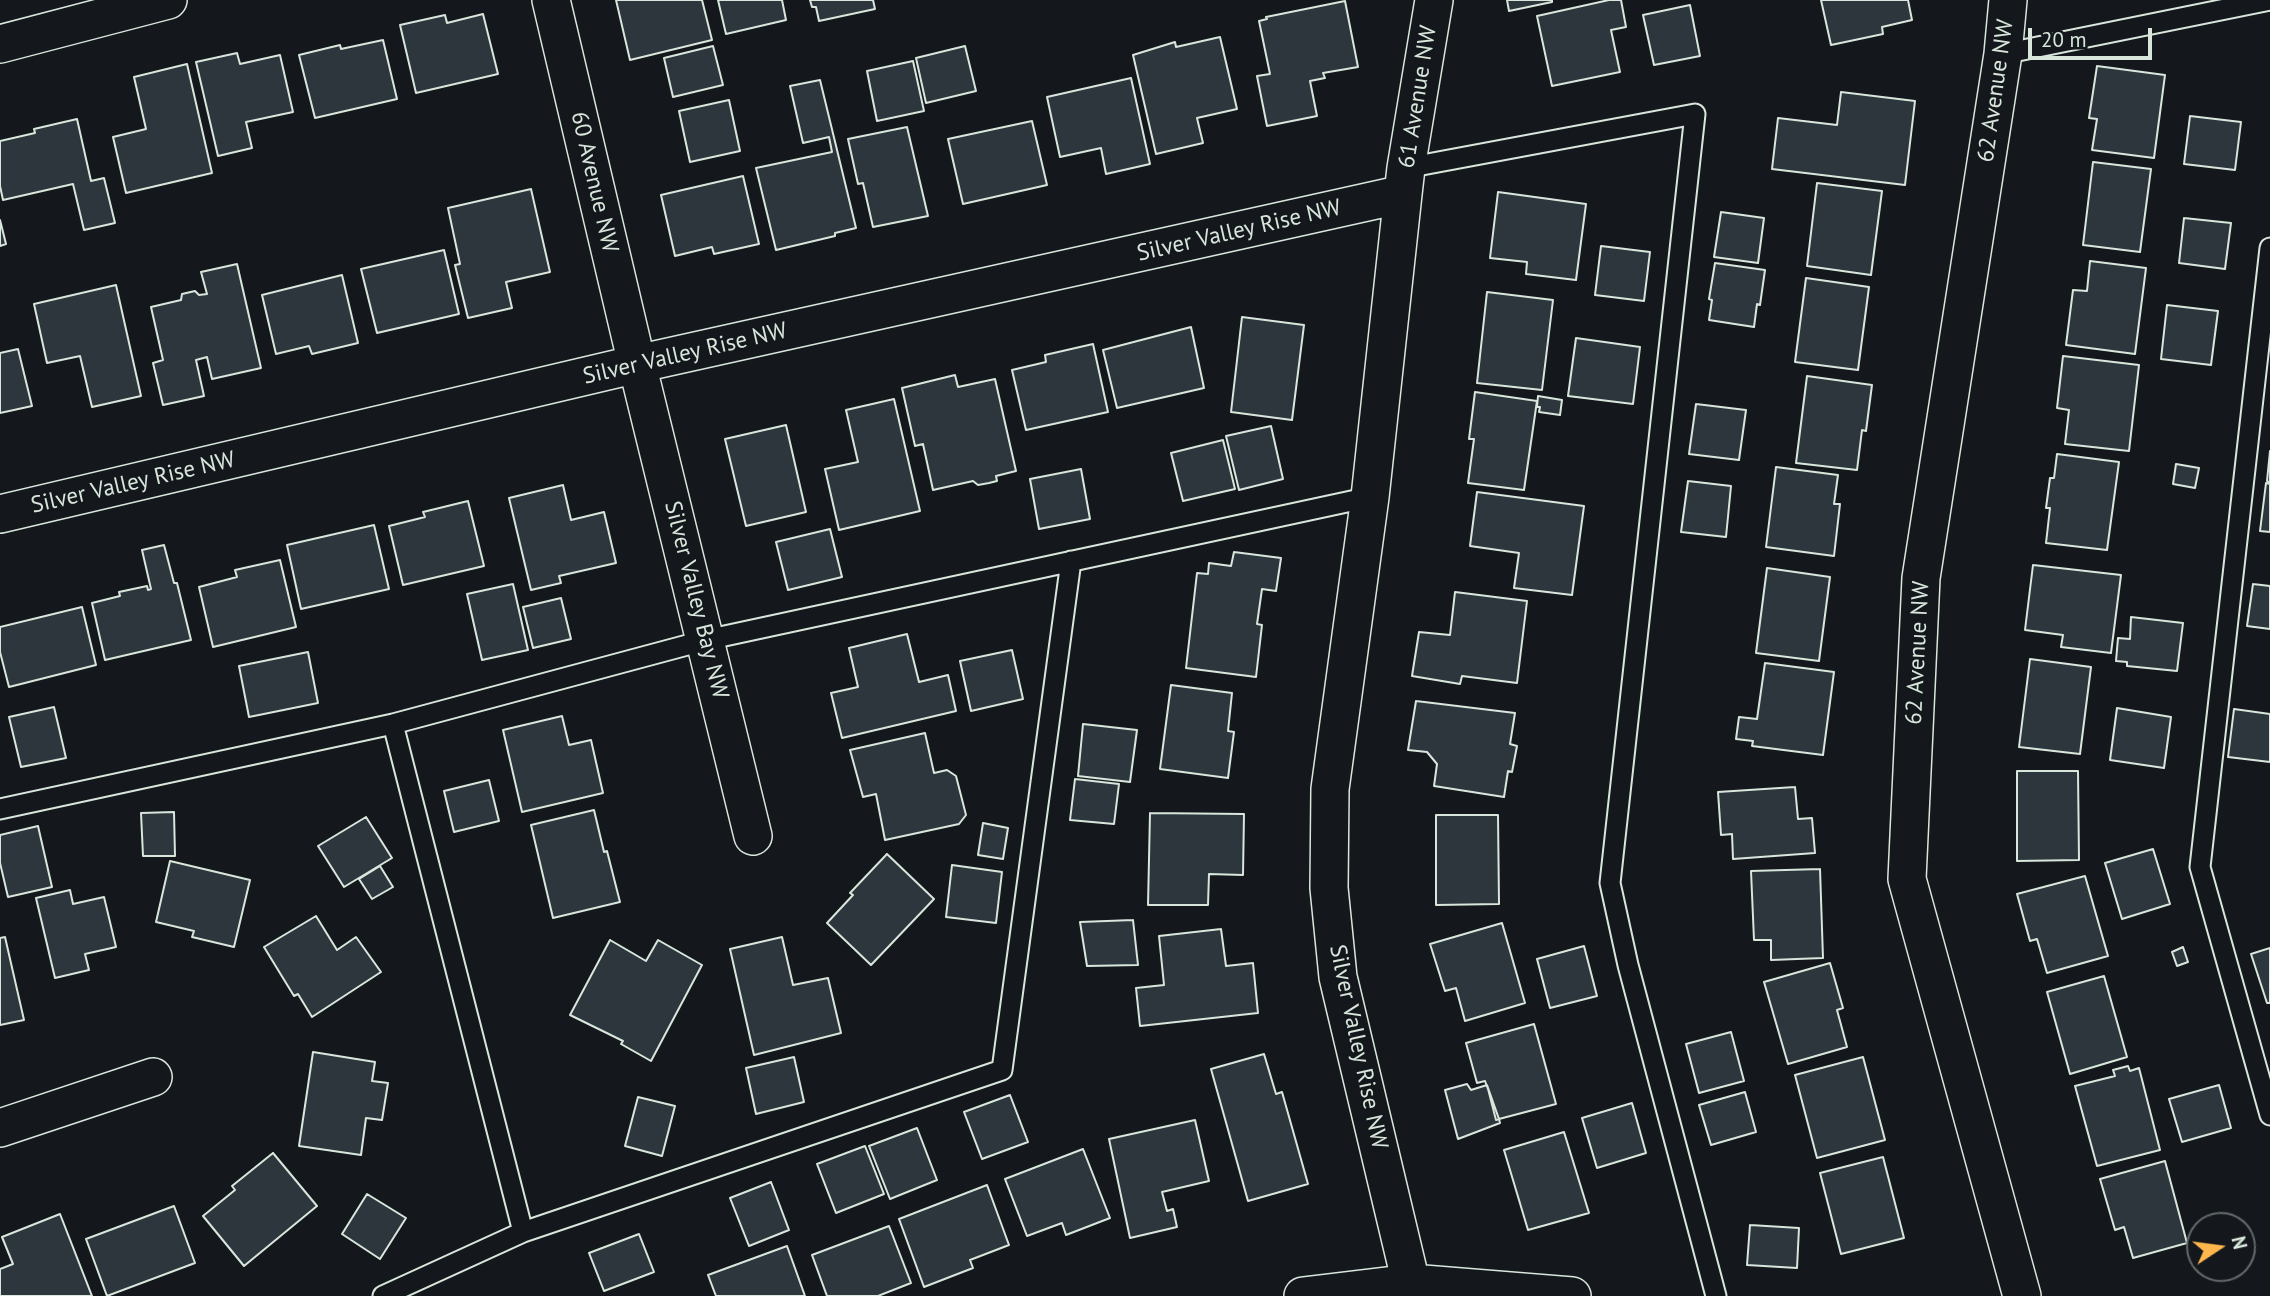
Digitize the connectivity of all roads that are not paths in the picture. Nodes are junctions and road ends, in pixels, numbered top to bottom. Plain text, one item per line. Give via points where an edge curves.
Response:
1 (168, 0) edge
2 (551, 0) edge
3 (1434, 0) edge
4 (2008, 0) edge
5 (2270, 0) edge
6 (0, 44) edge
7 (2003, 54) junction
8 (1405, 181) junction
9 (2270, 248) edge
10 (637, 364) junction
11 (1370, 497) junction
12 (0, 514) edge
13 (1071, 561) junction
14 (706, 640) junction
15 (393, 724) junction
16 (0, 809) edge
17 (753, 836) dead end
18 (153, 1077) dead end
19 (2270, 1115) edge
20 (0, 1128) edge
21 (523, 1232) junction
22 (1411, 1283) junction
23 (383, 1296) edge
24 (1303, 1296) edge
25 (1572, 1296) edge
26 (1716, 1296) edge
27 (2022, 1296) edge

1 - 6 street
2 - 10 street, 60 Avenue NW
3 - 8 street, 61 Avenue NW
4 - 7 street, 62 Avenue NW
5 - 7 lane
7 - 27 street, 62 Avenue NW via 1921,578 1907,879
8 - 10 street, Silver Valley Rise NW
8 - 11 street, Silver Valley Rise NW
8 - 26 lane via 1695,114 1610,883
9 - 19 lane via 2200,867
10 - 12 street, Silver Valley Rise NW
10 - 14 street, Silver Valley Bay NW
11 - 13 lane
11 - 22 street, Silver Valley Rise NW via 1330,789 1329,888 1338,977
13 - 14 lane
13 - 21 lane via 1002,1070
14 - 15 lane
14 - 17 street, Silver Valley Bay NW
15 - 16 lane
15 - 21 lane
18 - 20 street
21 - 23 lane
22 - 24 street
22 - 25 street

